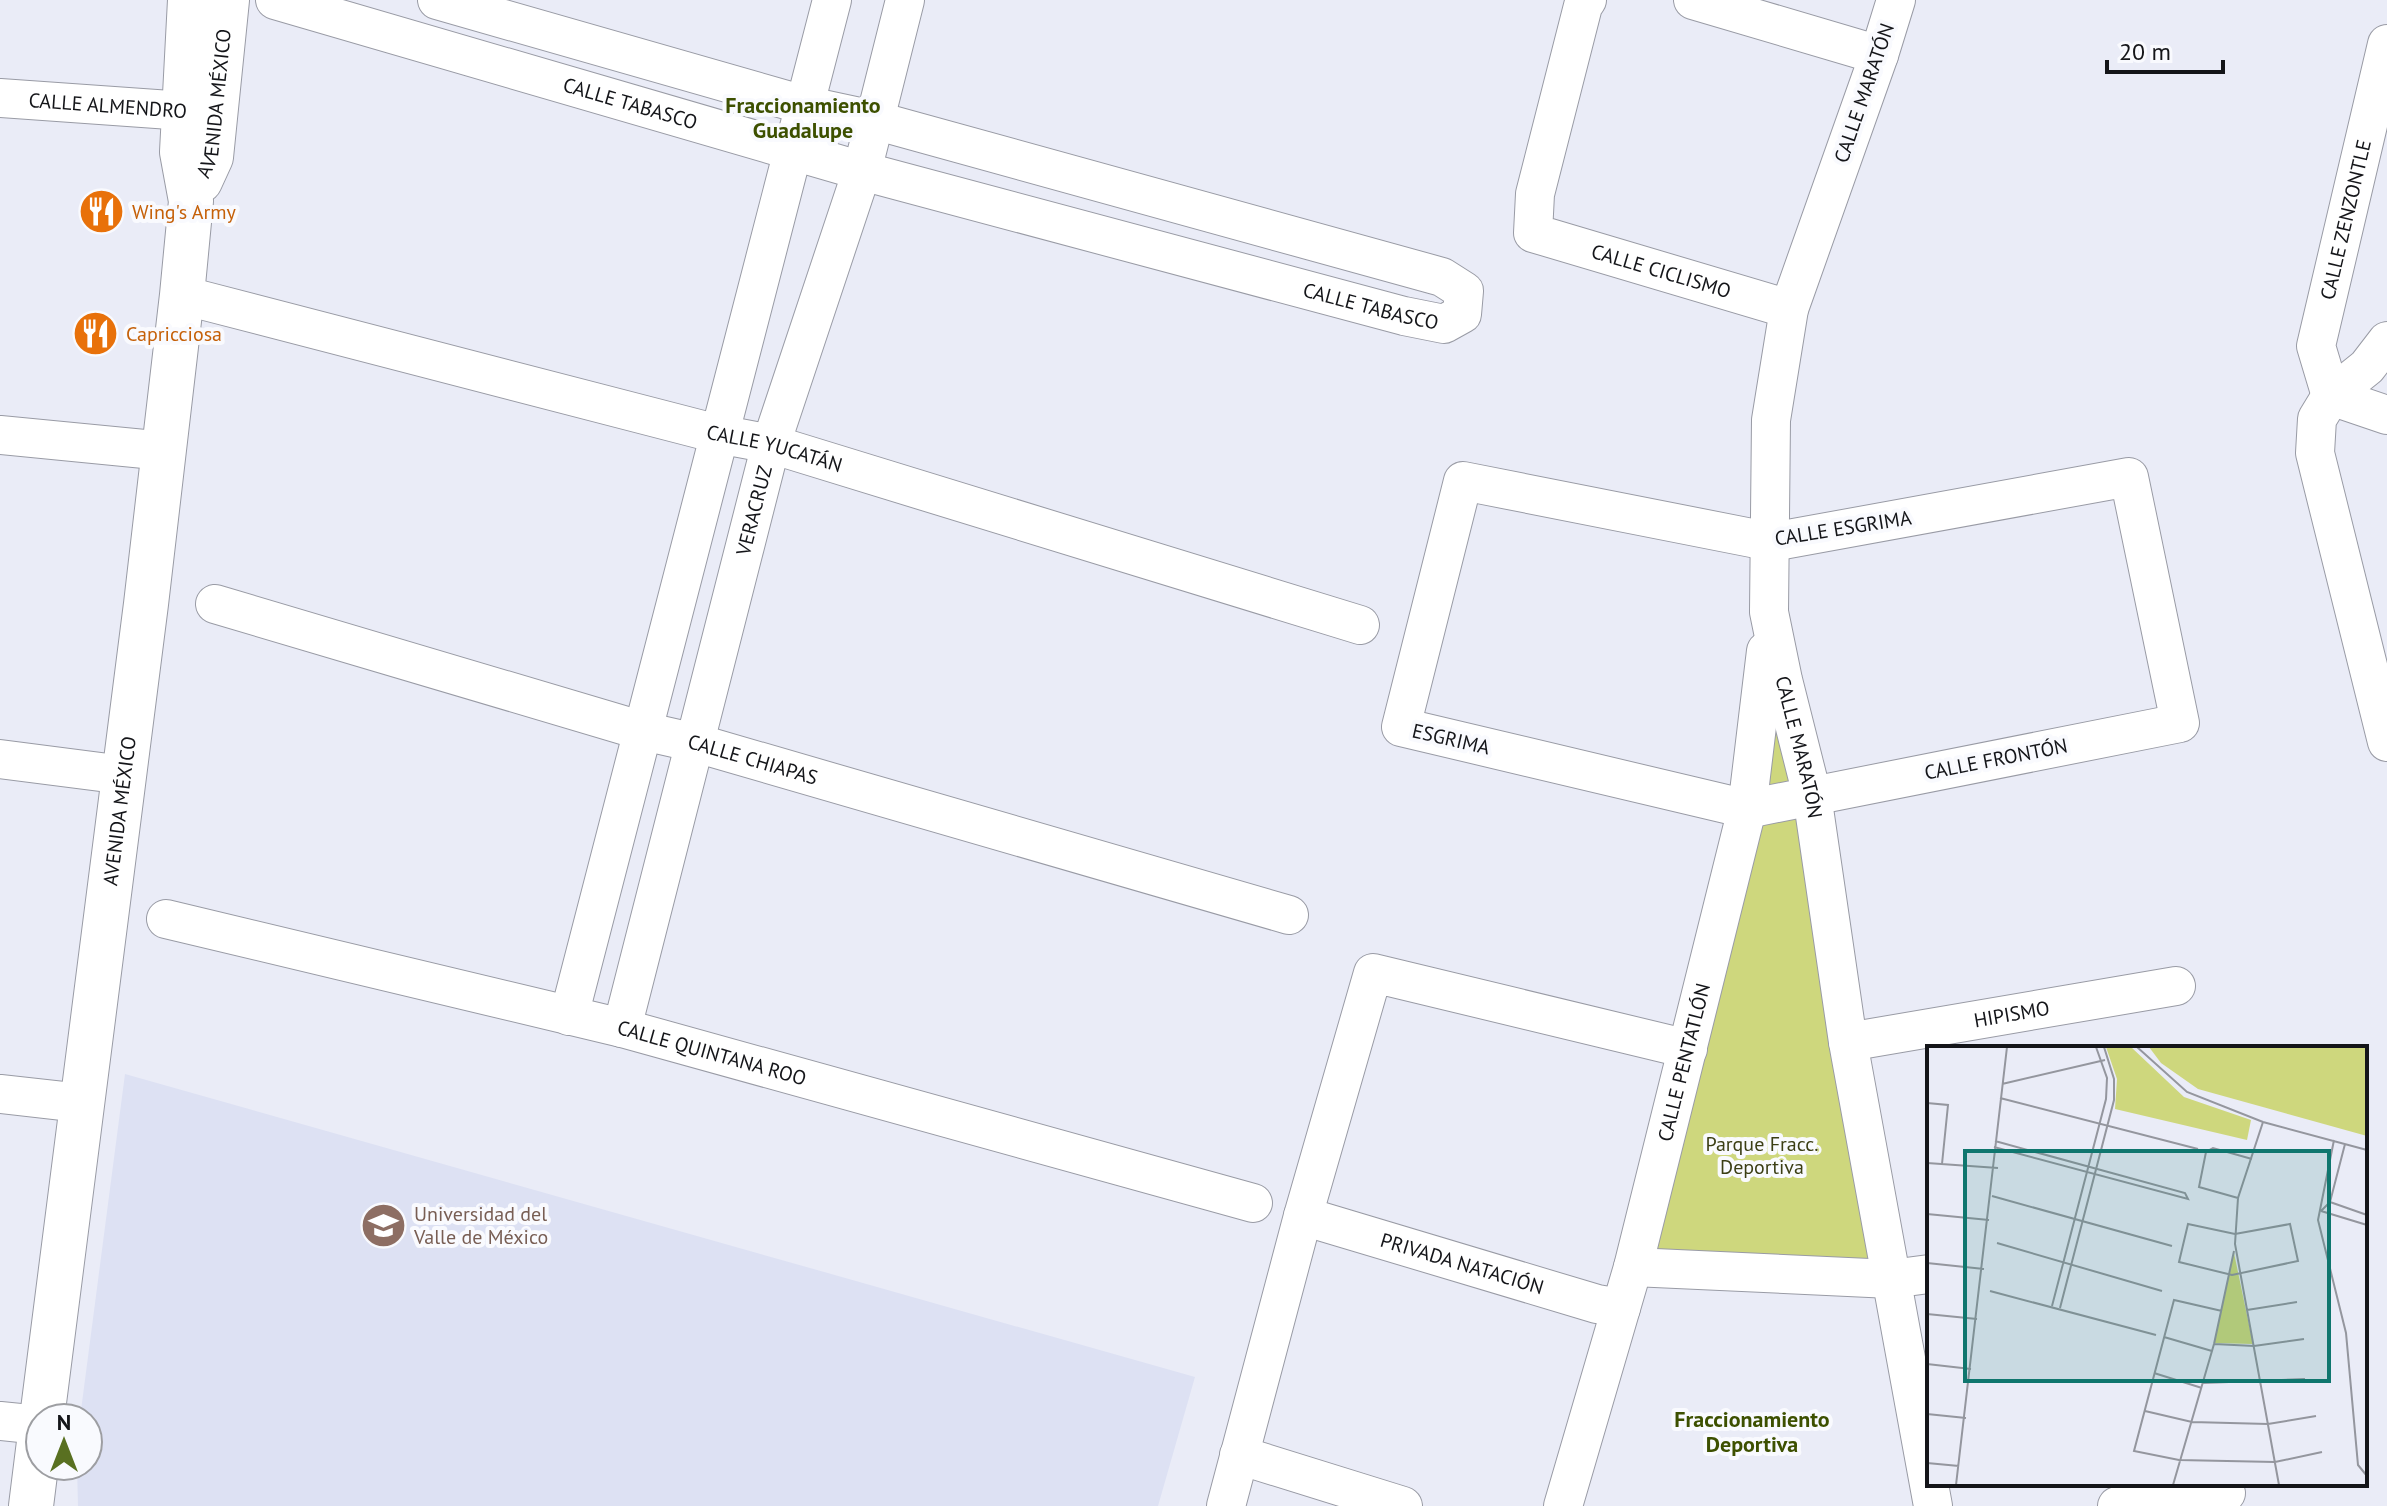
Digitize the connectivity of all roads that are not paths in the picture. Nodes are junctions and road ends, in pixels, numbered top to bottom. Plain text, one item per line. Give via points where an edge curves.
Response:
1 (190, 0) edge
2 (227, 0) edge
3 (275, 0) edge
4 (437, 0) edge
5 (832, 0) edge
6 (905, 0) edge
7 (1587, 0) edge
8 (1693, 0) edge
9 (1896, 0) edge
10 (2387, 44) edge
11 (1879, 55) junction
12 (0, 98) edge
13 (804, 105) junction
14 (200, 112) junction
15 (874, 120) junction
16 (791, 149) junction
17 (862, 171) junction
18 (182, 295) junction
19 (1789, 309) junction
20 (2387, 341) edge
21 (2331, 396) junction
22 (2387, 415) edge
23 (718, 434) junction
24 (0, 435) edge
25 (771, 444) junction
26 (165, 451) junction
27 (1463, 481) joint
28 (1772, 542) junction
29 (215, 604) dead end
30 (1769, 612) junction
31 (1360, 625) dead end
32 (2180, 723) joint
33 (643, 731) junction
34 (2387, 742) edge
35 (696, 743) junction
36 (0, 759) edge
37 (124, 775) junction
38 (1812, 795) junction
39 (1747, 809) junction
40 (1289, 915) dead end
41 (166, 919) dead end
42 (2176, 986) dead end
43 (569, 1016) junction
44 (622, 1028) junction
45 (1848, 1042) junction
46 (1688, 1049) junction
47 (0, 1094) edge
48 (81, 1103) junction
49 (1253, 1203) dead end
50 (1303, 1216) junction
51 (1633, 1267) junction
52 (1927, 1274) edge
53 (1891, 1279) junction
54 (1621, 1308) junction
55 (44, 1402) edge
56 (0, 1421) edge
57 (24, 1423) edge
58 (1239, 1455) junction
59 (1927, 1474) edge
60 (34, 1482) edge
61 (1929, 1486) edge
62 (2226, 1493) dead end
63 (31, 1506) edge
64 (1226, 1506) edge
65 (1403, 1506) edge
66 (1563, 1506) edge
67 (1933, 1506) edge
68 (2117, 1506) edge

1 - 14 main road, AVENIDA MÉXICO
2 - 14 main road, AVENIDA MÉXICO
3 - 16 street, CALLE TABASCO
4 - 13 street, CALLE TABASCO
5 - 13 street
6 - 15 street, VERACRUZ
7 - 19 street, CALLE CICLISMO via 1535,194 1533,233
8 - 11 street
9 - 11 street, CALLE MARATÓN
10 - 21 street, CALLE ZENZONTLE via 2316,346
11 - 19 street, CALLE MARATÓN
12 - 14 street, CALLE ALMENDRO
13 - 15 street, CALLE TABASCO
13 - 16 street
14 - 18 main road, AVENIDA MÉXICO via 182,152 191,201
15 - 17 street, VERACRUZ
15 - 17 street, CALLE TABASCO via 1442,277 1464,291 1462,314 1444,324 1404,316
16 - 17 street, CALLE TABASCO
16 - 23 street
17 - 25 street, VERACRUZ
18 - 23 street, CALLE YUCATÁN
18 - 26 main road, AVENIDA MÉXICO
19 - 28 street, CALLE MARATÓN via 1771,420
20 - 21 street via 2367,367
21 - 22 street
21 - 34 street via 2317,419 2315,453
23 - 25 street, CALLE YUCATÁN
23 - 33 street
24 - 26 street
25 - 31 street, CALLE YUCATÁN
25 - 35 street, VERACRUZ
26 - 37 main road, AVENIDA MÉXICO
27 - 28 street, CALLE ESGRIMA
27 - 39 street, ESGRIMA via 1401,727
28 - 30 street, CALLE MARATÓN
28 - 32 street, CALLE ESGRIMA via 2129,477
29 - 33 street, CALLE CHIAPAS
30 - 38 street, CALLE MARATÓN
30 - 39 street, CALLE PENTATLÓN
32 - 38 street, CALLE FRONTÓN
33 - 35 street, CALLE CHIAPAS
33 - 43 street
35 - 40 street, CALLE CHIAPAS
35 - 44 street, VERACRUZ
36 - 37 street
37 - 48 main road, AVENIDA MÉXICO
38 - 39 street, CALLE FRONTÓN
38 - 45 street, CALLE MARATÓN
39 - 46 street, CALLE PENTATLÓN
41 - 43 street, CALLE QUINTANA ROO
42 - 45 street, HIPISMO
43 - 44 street, CALLE QUINTANA ROO
44 - 49 street, CALLE QUINTANA ROO
45 - 53 street, CALLE MARATÓN
46 - 50 street via 1373,973
46 - 51 street, CALLE PENTATLÓN
47 - 48 street
48 - 55 main road, AVENIDA MÉXICO
50 - 54 street, PRIVADA NATACIÓN
50 - 58 street
51 - 53 street
51 - 54 street, CALLE PENTATLÓN
52 - 53 street
53 - 59 street, CALLE MARATÓN
54 - 66 street, CALLE PENTATLÓN
56 - 57 street
58 - 64 street
58 - 65 street
60 - 63 main road
61 - 67 street, CALLE MARATÓN
62 - 68 street

